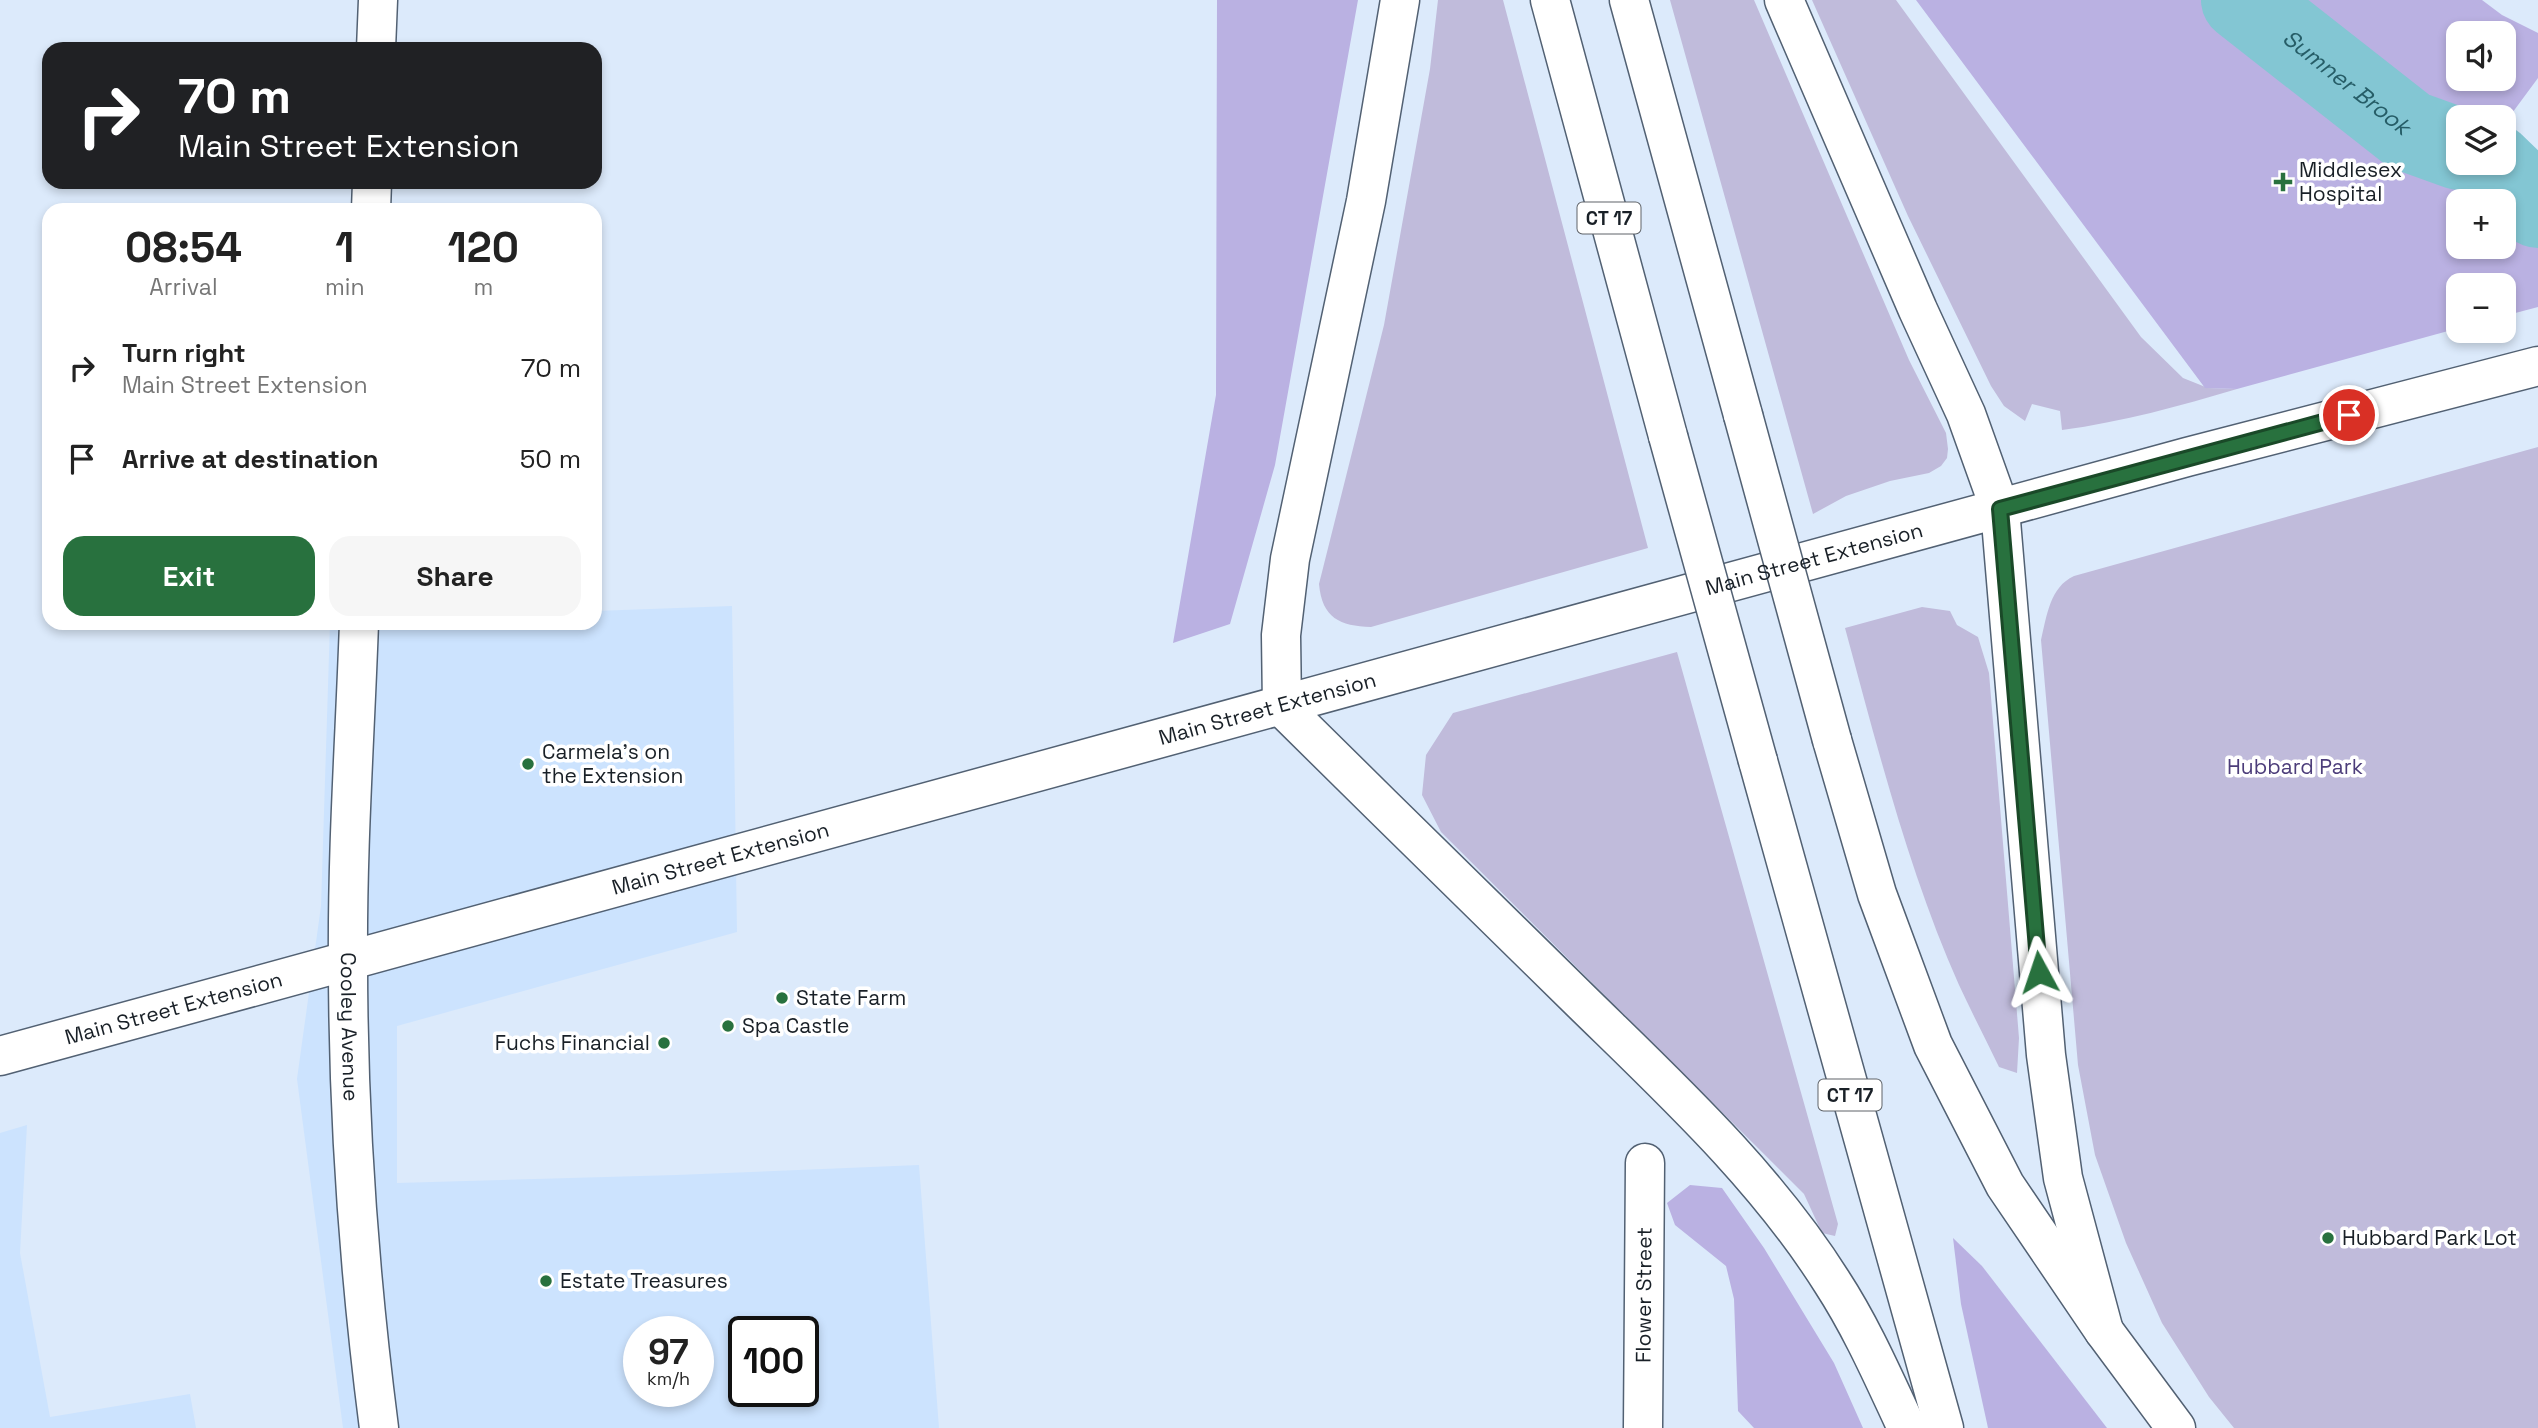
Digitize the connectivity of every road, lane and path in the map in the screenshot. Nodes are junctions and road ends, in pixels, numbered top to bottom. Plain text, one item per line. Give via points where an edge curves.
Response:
1 (378, 0) edge
2 (1400, 0) edge
3 (1550, 0) edge
4 (1629, 0) edge
5 (1784, 0) edge
6 (376, 42) edge
7 (2538, 366) edge
8 (2000, 509) junction
9 (359, 630) edge
10 (1282, 707) junction
11 (348, 961) junction
12 (0, 1056) edge
13 (1645, 1163) dead end
14 (2104, 1331) junction
15 (379, 1428) edge
16 (1643, 1428) edge
17 (1906, 1428) edge
18 (1944, 1428) edge
19 (2176, 1428) edge

1 - 6 main road
2 - 10 main road via 1366,201 1290,559 1280,635
3 - 18 main road, CT 17, bridge
4 - 14 main road, bridge via 1877,894 1933,1045 2005,1185
5 - 8 main road via 1966,414
7 - 8 main road, Main Street Extension
8 - 10 main road, Main Street Extension
8 - 14 main road via 2046,1055 2063,1178
9 - 11 main road, Cooley Avenue
10 - 11 main road, Main Street Extension
10 - 17 main road via 1728,1149 1783,1213 1833,1282
11 - 12 main road, Main Street Extension
11 - 15 main road, Cooley Avenue via 351,1149 364,1317
13 - 16 main road, Flower Street
14 - 19 main road

